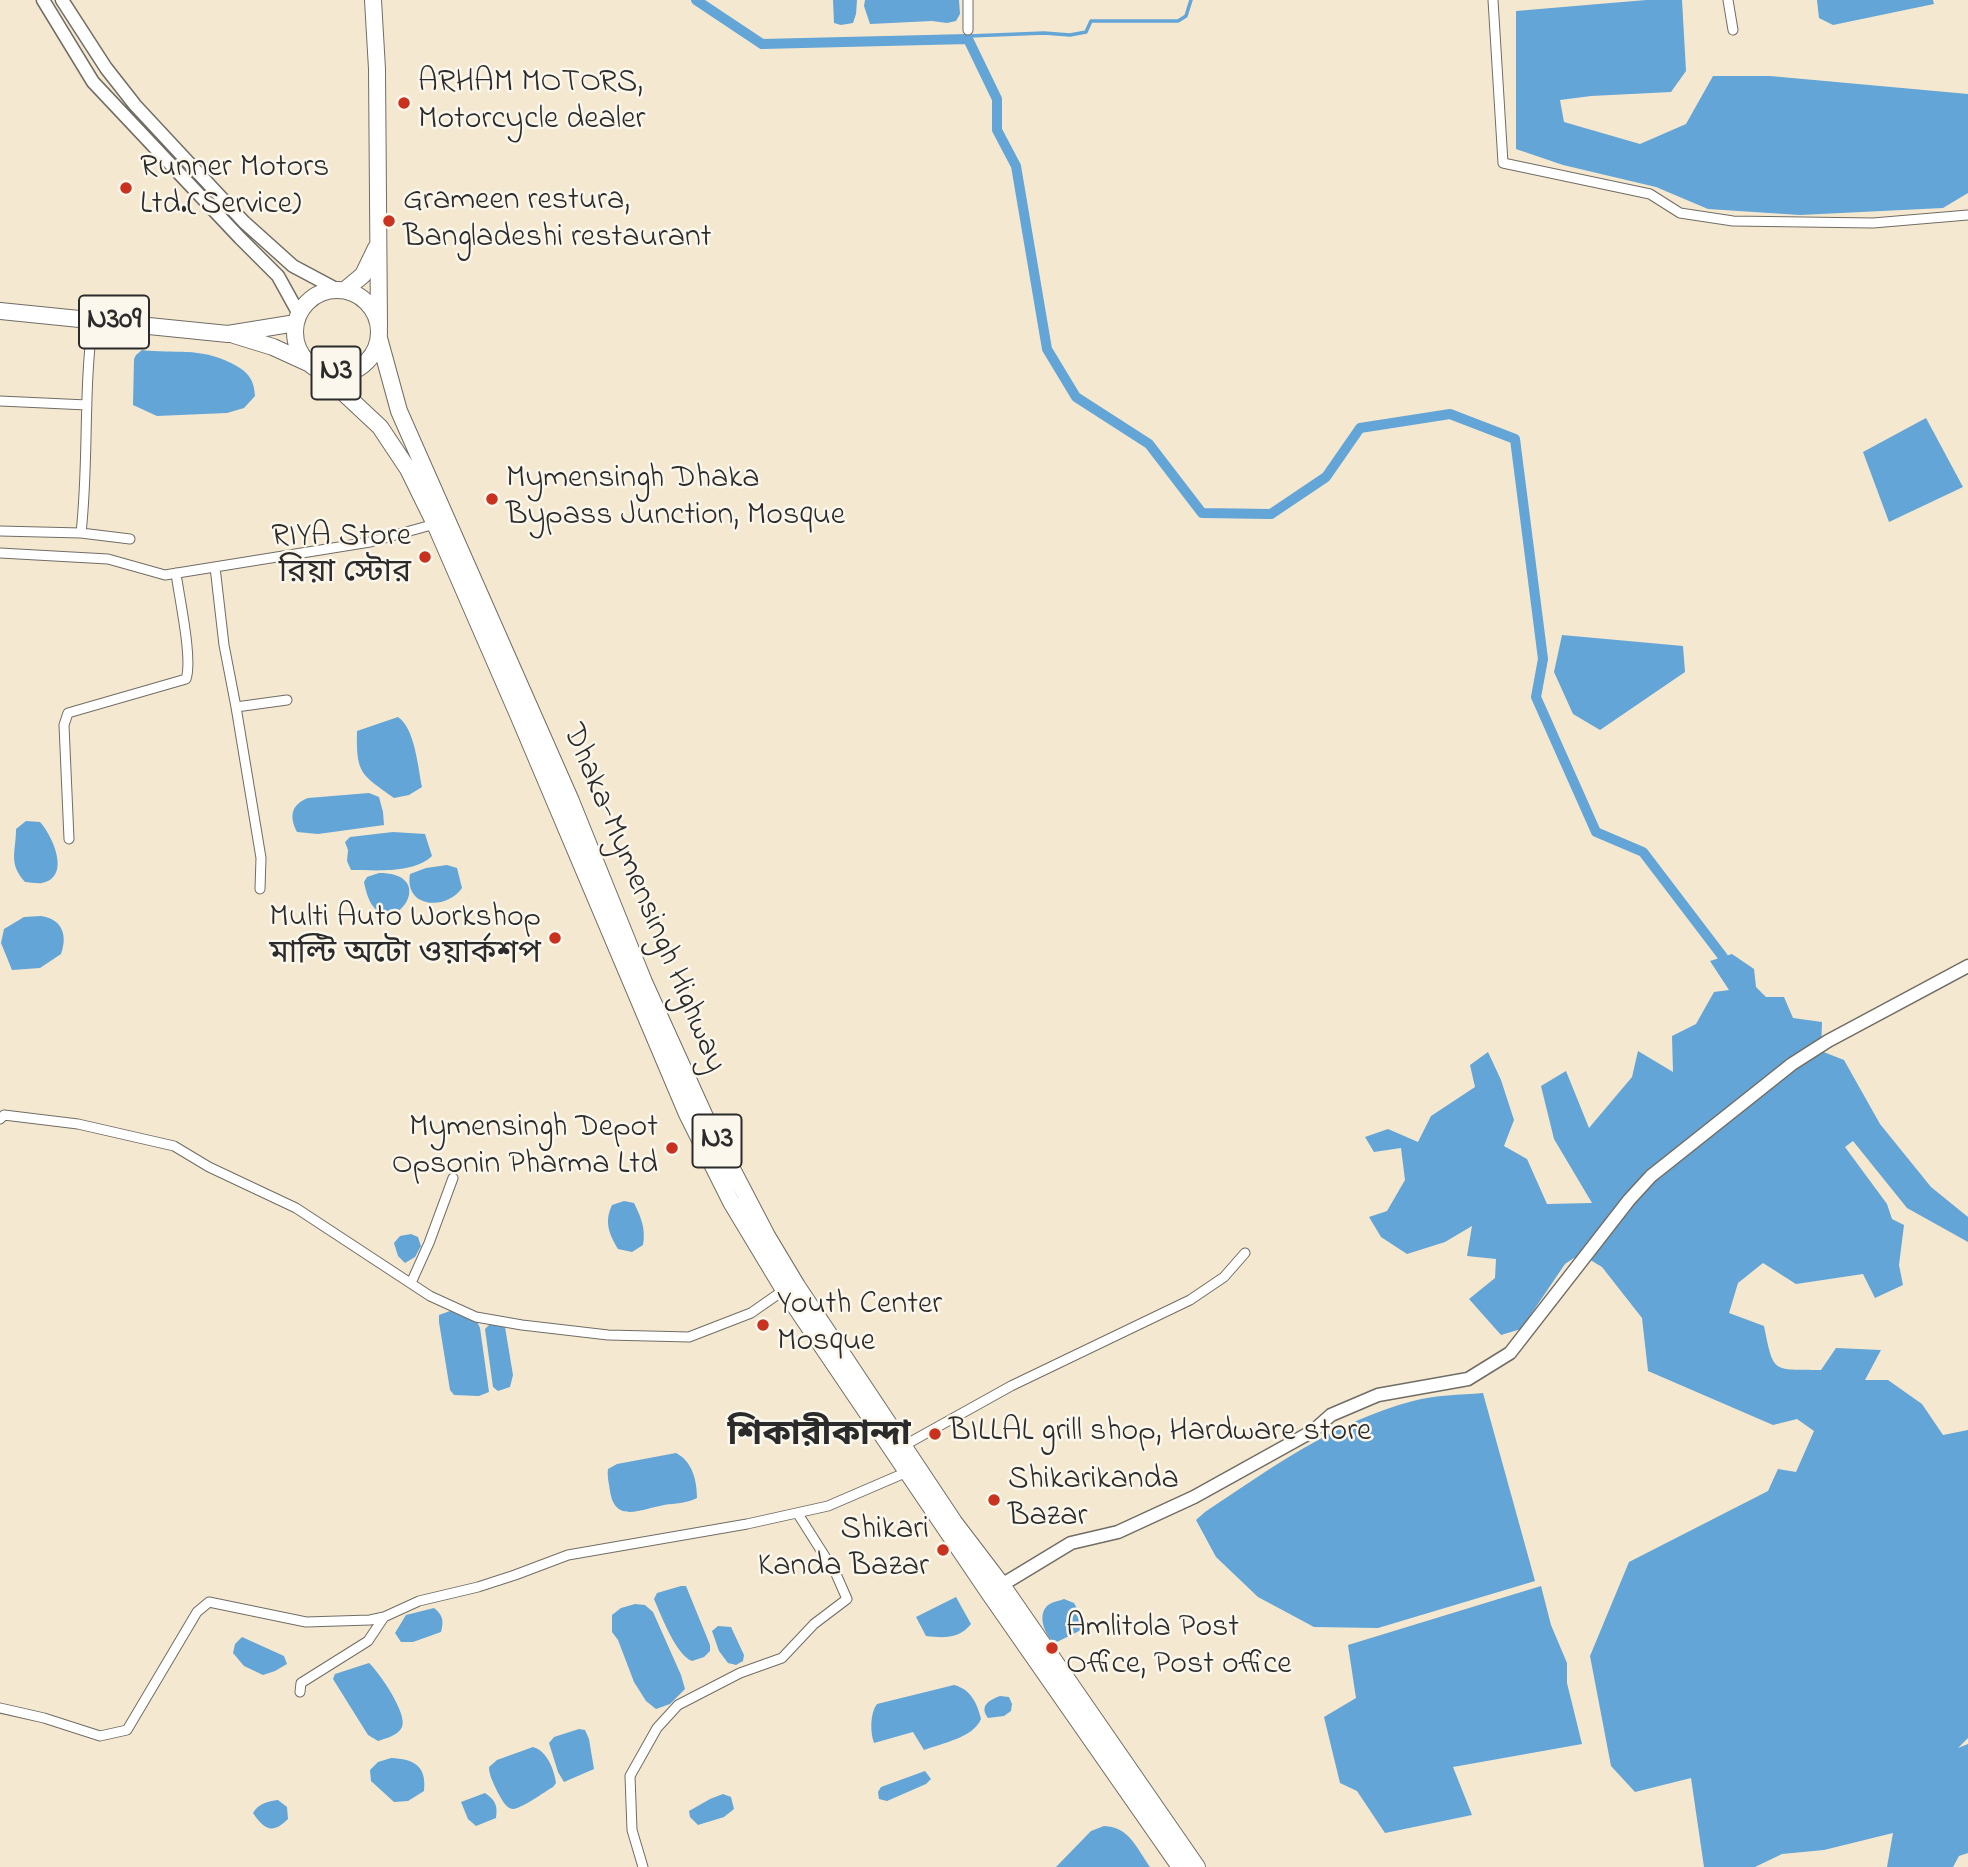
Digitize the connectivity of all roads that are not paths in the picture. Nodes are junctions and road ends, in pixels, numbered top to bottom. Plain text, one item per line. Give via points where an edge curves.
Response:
1 (43, 0) edge
2 (62, 0) edge
3 (373, 0) edge
4 (968, 0) edge
5 (1493, 0) edge
6 (1728, 0) edge
7 (968, 30) dead end
8 (1733, 30) dead end
9 (1968, 215) edge
10 (378, 234) junction
11 (342, 290) junction
12 (0, 311) edge
13 (298, 318) junction
14 (93, 320) junction
15 (379, 333) junction
16 (228, 334) junction
17 (315, 367) junction
18 (0, 401) edge
19 (87, 405) junction
20 (435, 524) junction
21 (0, 531) edge
22 (81, 533) junction
23 (130, 538) dead end
24 (0, 553) edge
25 (215, 567) junction
26 (176, 573) junction
27 (287, 700) dead end
28 (236, 707) junction
29 (69, 839) dead end
30 (260, 890) dead end
31 (1968, 966) edge
32 (0, 1119) edge
33 (453, 1178) dead end
34 (1245, 1253) dead end
35 (411, 1283) junction
36 (784, 1290) junction
37 (905, 1445) junction
38 (907, 1472) junction
39 (798, 1514) junction
40 (995, 1589) junction
41 (384, 1617) junction
42 (300, 1692) dead end
43 (0, 1708) edge
44 (643, 1867) edge
45 (1180, 1867) edge
46 (1198, 1867) edge

1 - 13 street via 93,82 278,276
2 - 11 street via 135,105 244,222 293,266
3 - 10 highway, N3
4 - 7 street
5 - 9 street via 1503,163 1650,194 1680,213 1733,221 1873,223
6 - 8 street
10 - 11 highway, N3 via 363,275
10 - 15 highway, N3
11 - 13 highway, N3 via 311,299
11 - 15 highway, N3 via 372,308
12 - 14 highway, N309
13 - 16 highway, N309
13 - 17 highway, N3 via 297,345
14 - 16 highway, N309
14 - 19 street
15 - 17 highway, N3 via 375,350 357,369 331,373
15 - 37 highway, Dhaka-Mymensingh Highway / N3 via 399,411 413,445 707,1121 785,1266
16 - 17 highway, N309 via 273,347
17 - 20 highway, Dhaka-Mymensingh Highway / N3 via 380,427 408,469
18 - 19 street
19 - 22 street
20 - 25 street via 370,542
20 - 36 highway, Dhaka-Mymensingh Highway / N3 via 687,1114
21 - 22 street
22 - 23 street
24 - 26 street via 108,559 165,575
25 - 26 street
25 - 28 street
26 - 29 street via 186,679 68,713 64,726
27 - 28 street
28 - 30 street via 261,858
31 - 40 street via 1792,1064 1651,1176 1510,1353 1468,1379 1378,1395 1331,1415 1313,1431 1195,1497 1118,1532 1071,1542
32 - 35 street via 4,1115 78,1124 174,1146 296,1208
33 - 35 street
34 - 37 street via 1224,1277 1190,1300 1011,1386
35 - 36 street via 476,1317 608,1335 689,1338 751,1313
36 - 38 highway, Dhaka-Mymensingh Highway / N3
37 - 40 highway, Dhaka-Mymensingh Highway / N3
38 - 39 street
38 - 40 highway, Dhaka-Mymensingh Highway / N3
39 - 41 street via 568,1555 478,1587 419,1601
39 - 44 street via 847,1599 814,1624 782,1658 740,1673 678,1705 657,1728 630,1776 632,1830
40 - 45 highway, Dhaka-Mymensingh Highway / N3 via 1035,1656
40 - 46 highway, Dhaka-Mymensingh Highway / N3
41 - 42 street via 368,1641 301,1684
41 - 43 street via 306,1622 209,1602 197,1612 127,1730 100,1736

